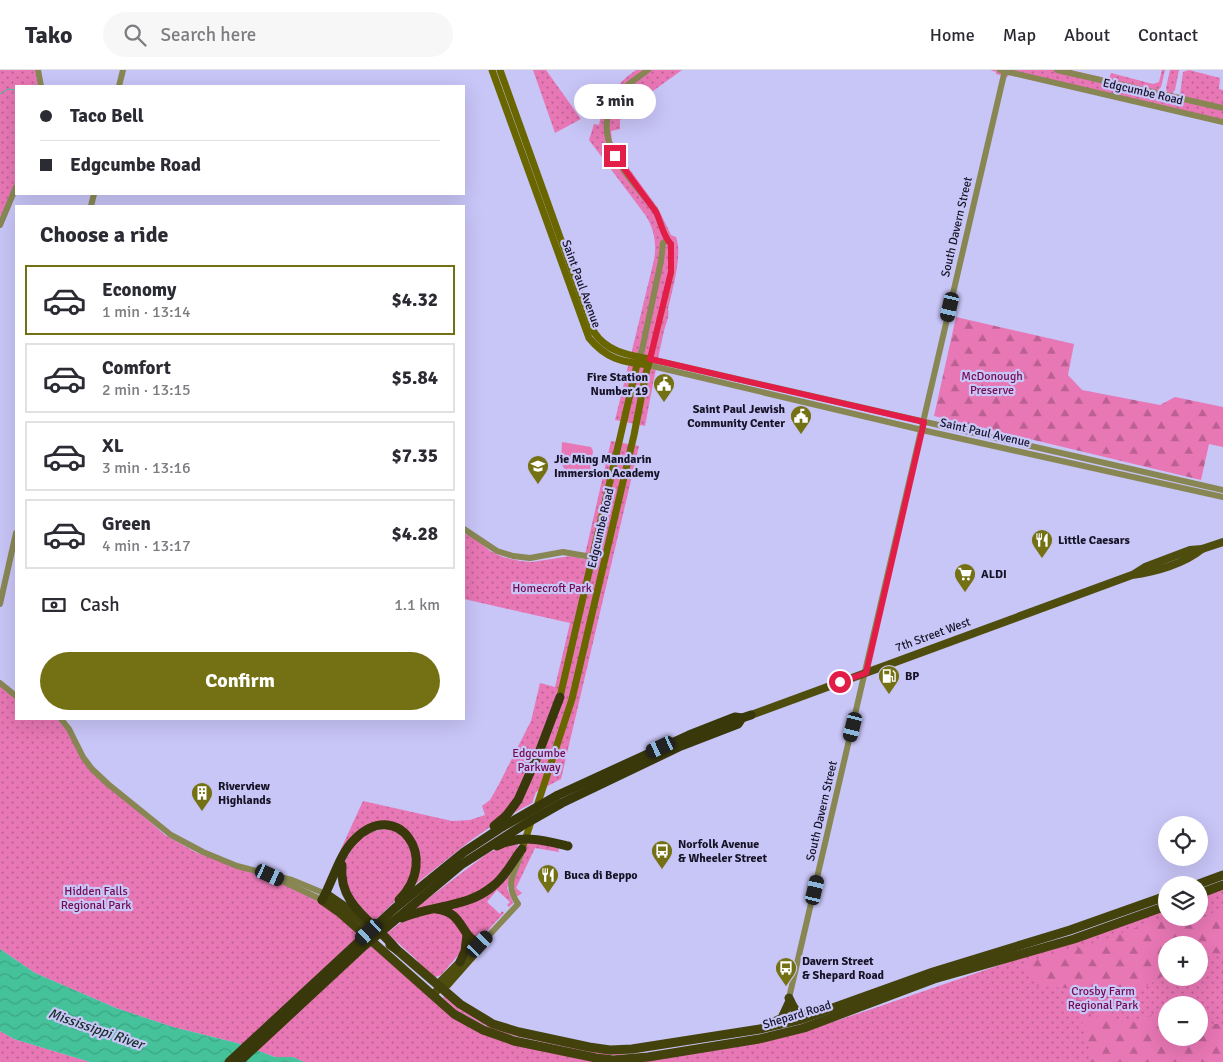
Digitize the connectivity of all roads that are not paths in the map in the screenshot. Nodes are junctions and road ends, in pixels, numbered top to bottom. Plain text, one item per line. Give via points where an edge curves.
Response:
1 (38, 70) edge
2 (123, 70) edge
3 (492, 70) edge
4 (500, 70) edge
5 (648, 70) edge
6 (1003, 70) edge
7 (1056, 70) edge
8 (41, 85) edge
9 (119, 85) edge
10 (1223, 108) edge
11 (1223, 122) edge
12 (15, 189) edge
13 (0, 226) edge
14 (666, 240) junction
15 (638, 360) junction
16 (649, 362) junction
17 (924, 422) junction
18 (922, 430) junction
19 (1223, 490) edge
20 (1223, 497) edge
21 (465, 530) edge
22 (15, 537) edge
23 (1223, 542) edge
24 (592, 557) junction
25 (0, 604) edge
26 (866, 673) junction
27 (0, 683) edge
28 (15, 695) edge
29 (560, 697) joint
30 (747, 717) joint
31 (62, 720) edge
32 (568, 846) dead end
33 (479, 847) junction
34 (522, 849) junction
35 (342, 859) junction
36 (1223, 875) edge
37 (1208, 881) edge
38 (1223, 885) edge
39 (1208, 891) edge
40 (324, 897) junction
41 (1158, 899) edge
42 (430, 908) junction
43 (1158, 909) edge
44 (360, 921) junction
45 (380, 922) junction
46 (391, 923) junction
47 (467, 934) junction
48 (362, 944) junction
49 (480, 944) junction
50 (390, 947) junction
51 (460, 962) junction
52 (440, 987) junction
53 (433, 995) junction
54 (789, 1000) junction
55 (815, 1015) junction
56 (793, 1026) junction
57 (760, 1029) junction
58 (229, 1062) edge
59 (239, 1062) edge

1 - 8 street
2 - 9 street
3 - 15 main road, Saint Paul Avenue via 588,338 609,356
4 - 15 main road, Saint Paul Avenue via 594,332 612,349
5 - 14 street, Edgcumbe Road via 620,92 609,111 606,132 611,149 656,212
6 - 11 street, Edgcumbe Road
6 - 17 street, South Davern Street
7 - 10 street, Edgcumbe Road
12 - 13 street
14 - 15 street, Edgcumbe Road
14 - 16 street, Edgcumbe Road via 671,244 671,272
15 - 16 main road, Saint Paul Avenue
15 - 24 main road, Edgcumbe Road
16 - 17 street, Saint Paul Avenue
16 - 18 street, Saint Paul Avenue via 694,378
16 - 34 main road, Edgcumbe Road via 572,699
17 - 18 street, South Davern Street
17 - 19 street, Saint Paul Avenue
18 - 20 street, Saint Paul Avenue
18 - 26 street, South Davern Street
21 - 24 street via 497,551 513,556 530,558 563,552
22 - 25 street
23 - 26 main road, 7th Street West via 1148,573 1132,575
24 - 29 main road, Edgcumbe Road
26 - 30 main road, 7th Street West
26 - 54 street, South Davern Street
27 - 28 street
29 - 33 highway via 518,800
30 - 33 highway via 738,724 666,752
31 - 40 street via 100,777 171,835 203,852
32 - 33 highway via 521,838
33 - 45 highway via 427,881
33 - 46 highway
34 - 42 highway via 507,872 489,890 463,902
34 - 49 street, Edgcumbe Road via 510,884 518,904
35 - 40 highway
35 - 44 highway via 341,876 346,895
35 - 45 highway via 356,838 375,827 397,828 412,842 416,861 412,879 402,897
36 - 37 highway
38 - 39 highway
40 - 44 highway
41 - 55 highway, Shepard Road via 933,972
42 - 46 highway
42 - 47 highway via 453,914
43 - 56 highway, Shepard Road via 1074,939 934,979
44 - 50 highway
45 - 48 highway
46 - 48 highway
47 - 49 highway
47 - 51 highway
48 - 58 highway
48 - 59 highway
49 - 51 street
49 - 52 main road via 447,986
50 - 52 highway, Shepard Road
50 - 53 highway, Shepard Road
51 - 52 main road via 441,981
52 - 53 main road
52 - 57 highway, Shepard Road via 473,1013 501,1027 596,1048 632,1050
53 - 56 highway, Shepard Road via 468,1023 498,1036 613,1060 759,1039
54 - 55 highway via 798,1014
54 - 56 street, South Davern Street
54 - 57 highway via 780,1019
55 - 56 highway, Shepard Road
56 - 57 highway, Shepard Road

